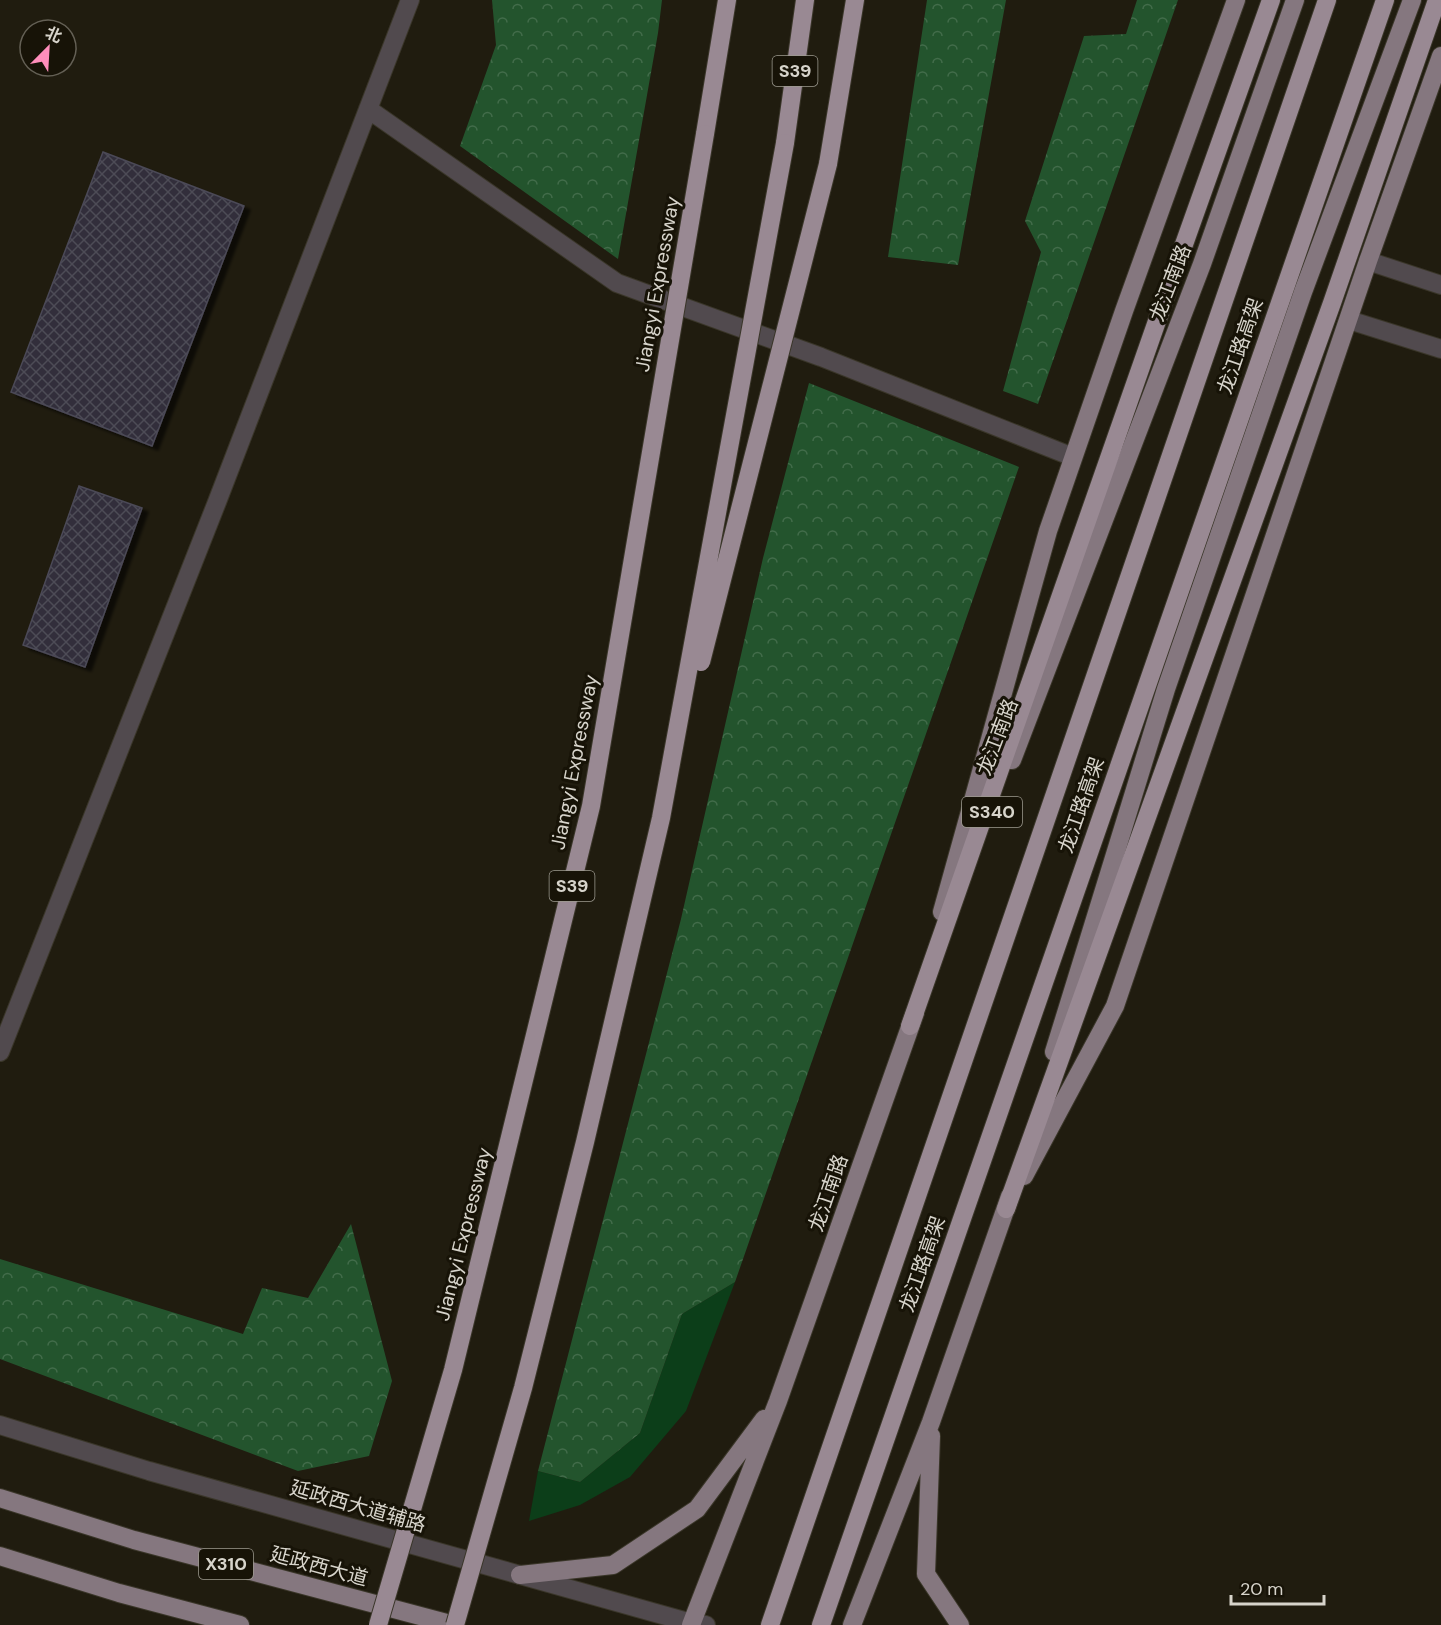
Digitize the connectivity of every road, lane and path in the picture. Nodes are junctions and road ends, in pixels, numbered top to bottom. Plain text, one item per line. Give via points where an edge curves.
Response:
1 (410, 0) edge
2 (716, 0) edge
3 (727, 0) edge
4 (805, 0) edge
5 (855, 0) edge
6 (1236, 0) edge
7 (1271, 0) edge
8 (1295, 0) edge
9 (1327, 0) edge
10 (1385, 0) edge
11 (1412, 0) edge
12 (1437, 0) edge
13 (1441, 56) edge
14 (368, 108) junction
15 (705, 134) junction
16 (1368, 261) junction
17 (1441, 285) edge
18 (1349, 320) junction
19 (1441, 349) edge
20 (1073, 457) junction
21 (661, 818) junction
22 (910, 1026) junction
23 (0, 1052) edge
24 (1006, 1209) junction
25 (778, 1401) junction
26 (931, 1422) junction
27 (0, 1425) edge
28 (0, 1497) edge
29 (0, 1556) edge
30 (520, 1575) junction
31 (696, 1624) edge
32 (240, 1625) edge
33 (378, 1625) edge
34 (454, 1625) edge
35 (770, 1625) edge
36 (821, 1625) edge
37 (852, 1625) edge
38 (960, 1625) edge

1 - 14 street
2 - 15 highway
3 - 15 highway, Jiangyi Expressway / S39
4 - 21 highway, S39, bridge via 785,142
5 - 21 highway, bridge via 828,165
6 - 20 main road
7 - 22 highway
8 - 22 main road, 龙江南路 / S340 via 1202,264
9 - 35 highway, 龙江路高架
10 - 36 highway, 龙江路高架
11 - 24 main road via 1303,292 1166,689
12 - 24 highway
13 - 16 main road
14 - 20 street via 617,283 821,357
14 - 23 street
15 - 33 highway, Jiangyi Expressway / S39, bridge via 591,806 453,1370
16 - 17 street
16 - 18 main road
18 - 19 street
18 - 24 main road via 1115,1006
20 - 22 main road via 1048,531
21 - 34 highway, S39, bridge via 523,1388
22 - 25 main road, 龙江南路 / S340
24 - 26 main road
25 - 30 main road via 697,1509 613,1565
25 - 31 main road, 龙江南路 / S340
26 - 37 main road
26 - 38 main road via 926,1574
27 - 30 street, 延政西大道辅路
28 - 34 main road, 延政西大道 / X310 via 134,1540
29 - 32 main road
30 - 31 street, 延政西大道辅路

